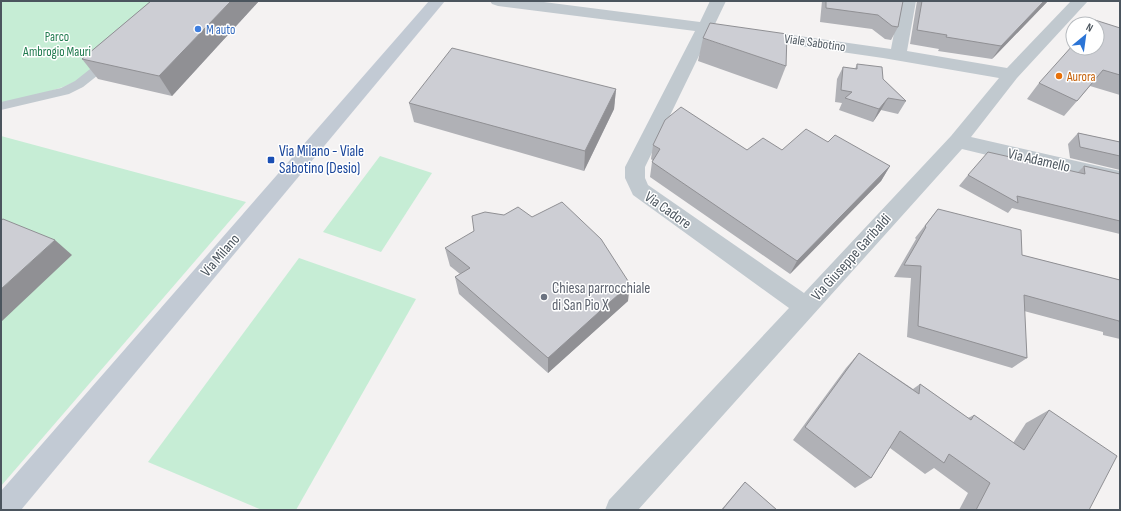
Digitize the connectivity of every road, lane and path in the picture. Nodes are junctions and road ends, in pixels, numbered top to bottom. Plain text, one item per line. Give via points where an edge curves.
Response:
1 (437, 1) edge
2 (498, 1) edge
3 (718, 1) edge
4 (908, 1) edge
5 (1080, 1) edge
6 (705, 26) junction
7 (115, 54) edge
8 (898, 54) junction
9 (1011, 74) junction
10 (1, 106) edge
11 (958, 141) junction
12 (1120, 180) edge
13 (806, 307) junction
14 (3, 510) edge
15 (619, 510) edge

1 - 14 main road, Via Milano
2 - 6 street, Viale Sabotino
3 - 6 street, Via Cadore
4 - 8 street
5 - 9 street, Via Giuseppe Garibaldi
6 - 8 street, Viale Sabotino
6 - 13 street, Via Cadore via 636,167 635,178 640,190
7 - 10 lane via 79,84 66,91
8 - 9 street, Viale Sabotino
9 - 11 street, Via Giuseppe Garibaldi
11 - 12 street, Via Adamello
11 - 13 street, Via Giuseppe Garibaldi
13 - 15 street, Via Giuseppe Garibaldi

